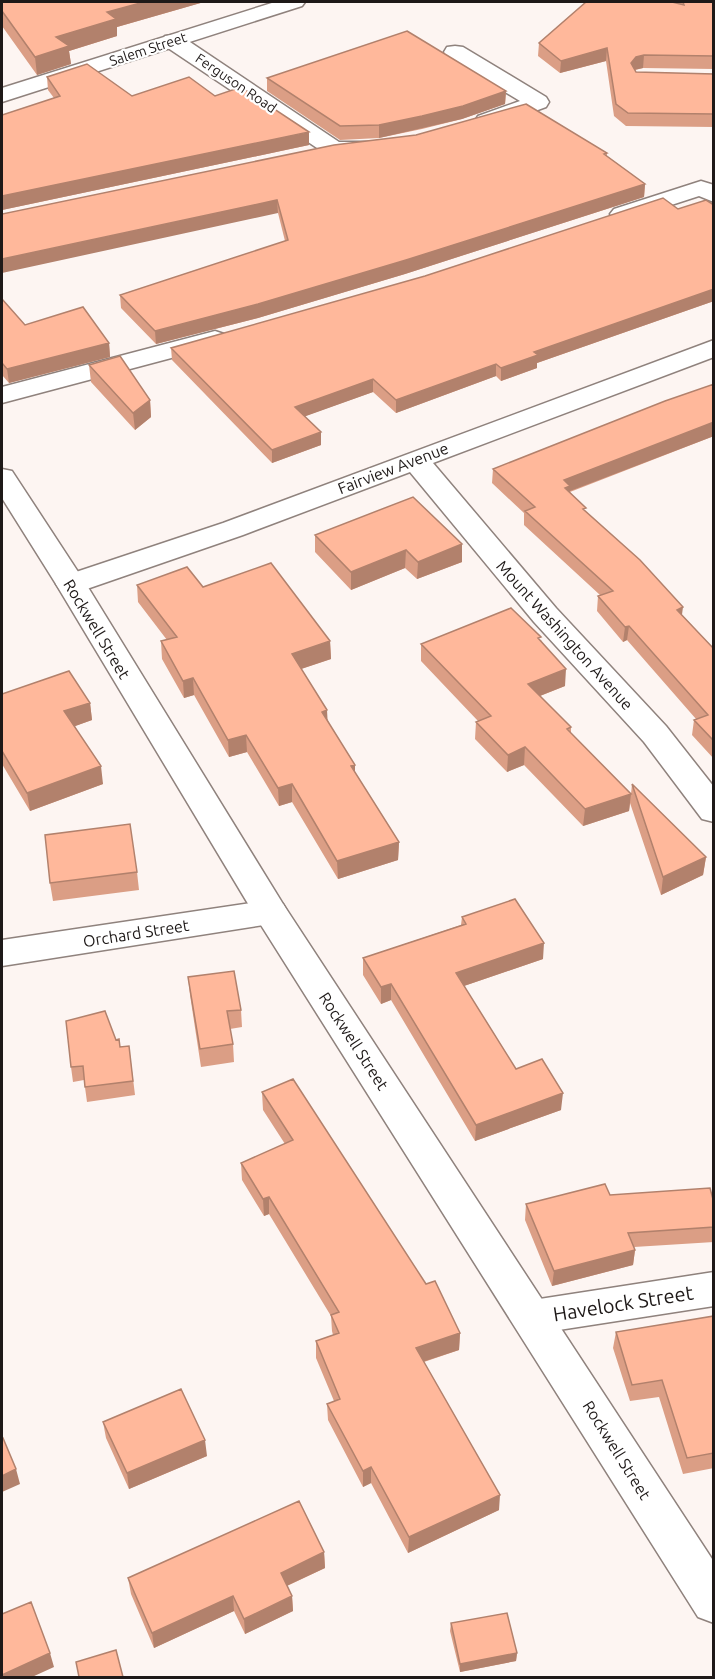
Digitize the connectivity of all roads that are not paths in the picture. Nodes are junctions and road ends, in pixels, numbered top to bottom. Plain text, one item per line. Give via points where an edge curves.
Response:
1 (294, 2) edge
2 (173, 41) junction
3 (455, 52) dead end
4 (3, 91) edge
5 (461, 128) edge
6 (390, 145) edge
7 (334, 149) junction
8 (300, 156) edge
9 (707, 191) edge
10 (602, 220) edge
11 (233, 334) edge
12 (714, 348) edge
13 (2, 395) edge
14 (416, 460) junction
15 (2, 477) edge
16 (70, 584) junction
17 (714, 811) edge
18 (271, 913) junction
19 (2, 953) edge
20 (714, 1289) edge
21 (533, 1317) junction
22 (714, 1602) edge

1 - 2 street, Salem Street
2 - 4 street, Salem Street
2 - 7 street, Ferguson Road
3 - 5 street via 538,102
6 - 7 street
7 - 8 street
9 - 10 street
11 - 13 street
12 - 14 street, Fairview Avenue
14 - 16 street, Fairview Avenue via 233,529
14 - 17 street, Mount Washington Avenue via 545,615 655,734
15 - 16 street, Rockwell Street
16 - 18 street, Rockwell Street
18 - 19 street, Orchard Street
18 - 21 street, Rockwell Street
20 - 21 street, Havelock Street
21 - 22 street, Rockwell Street

